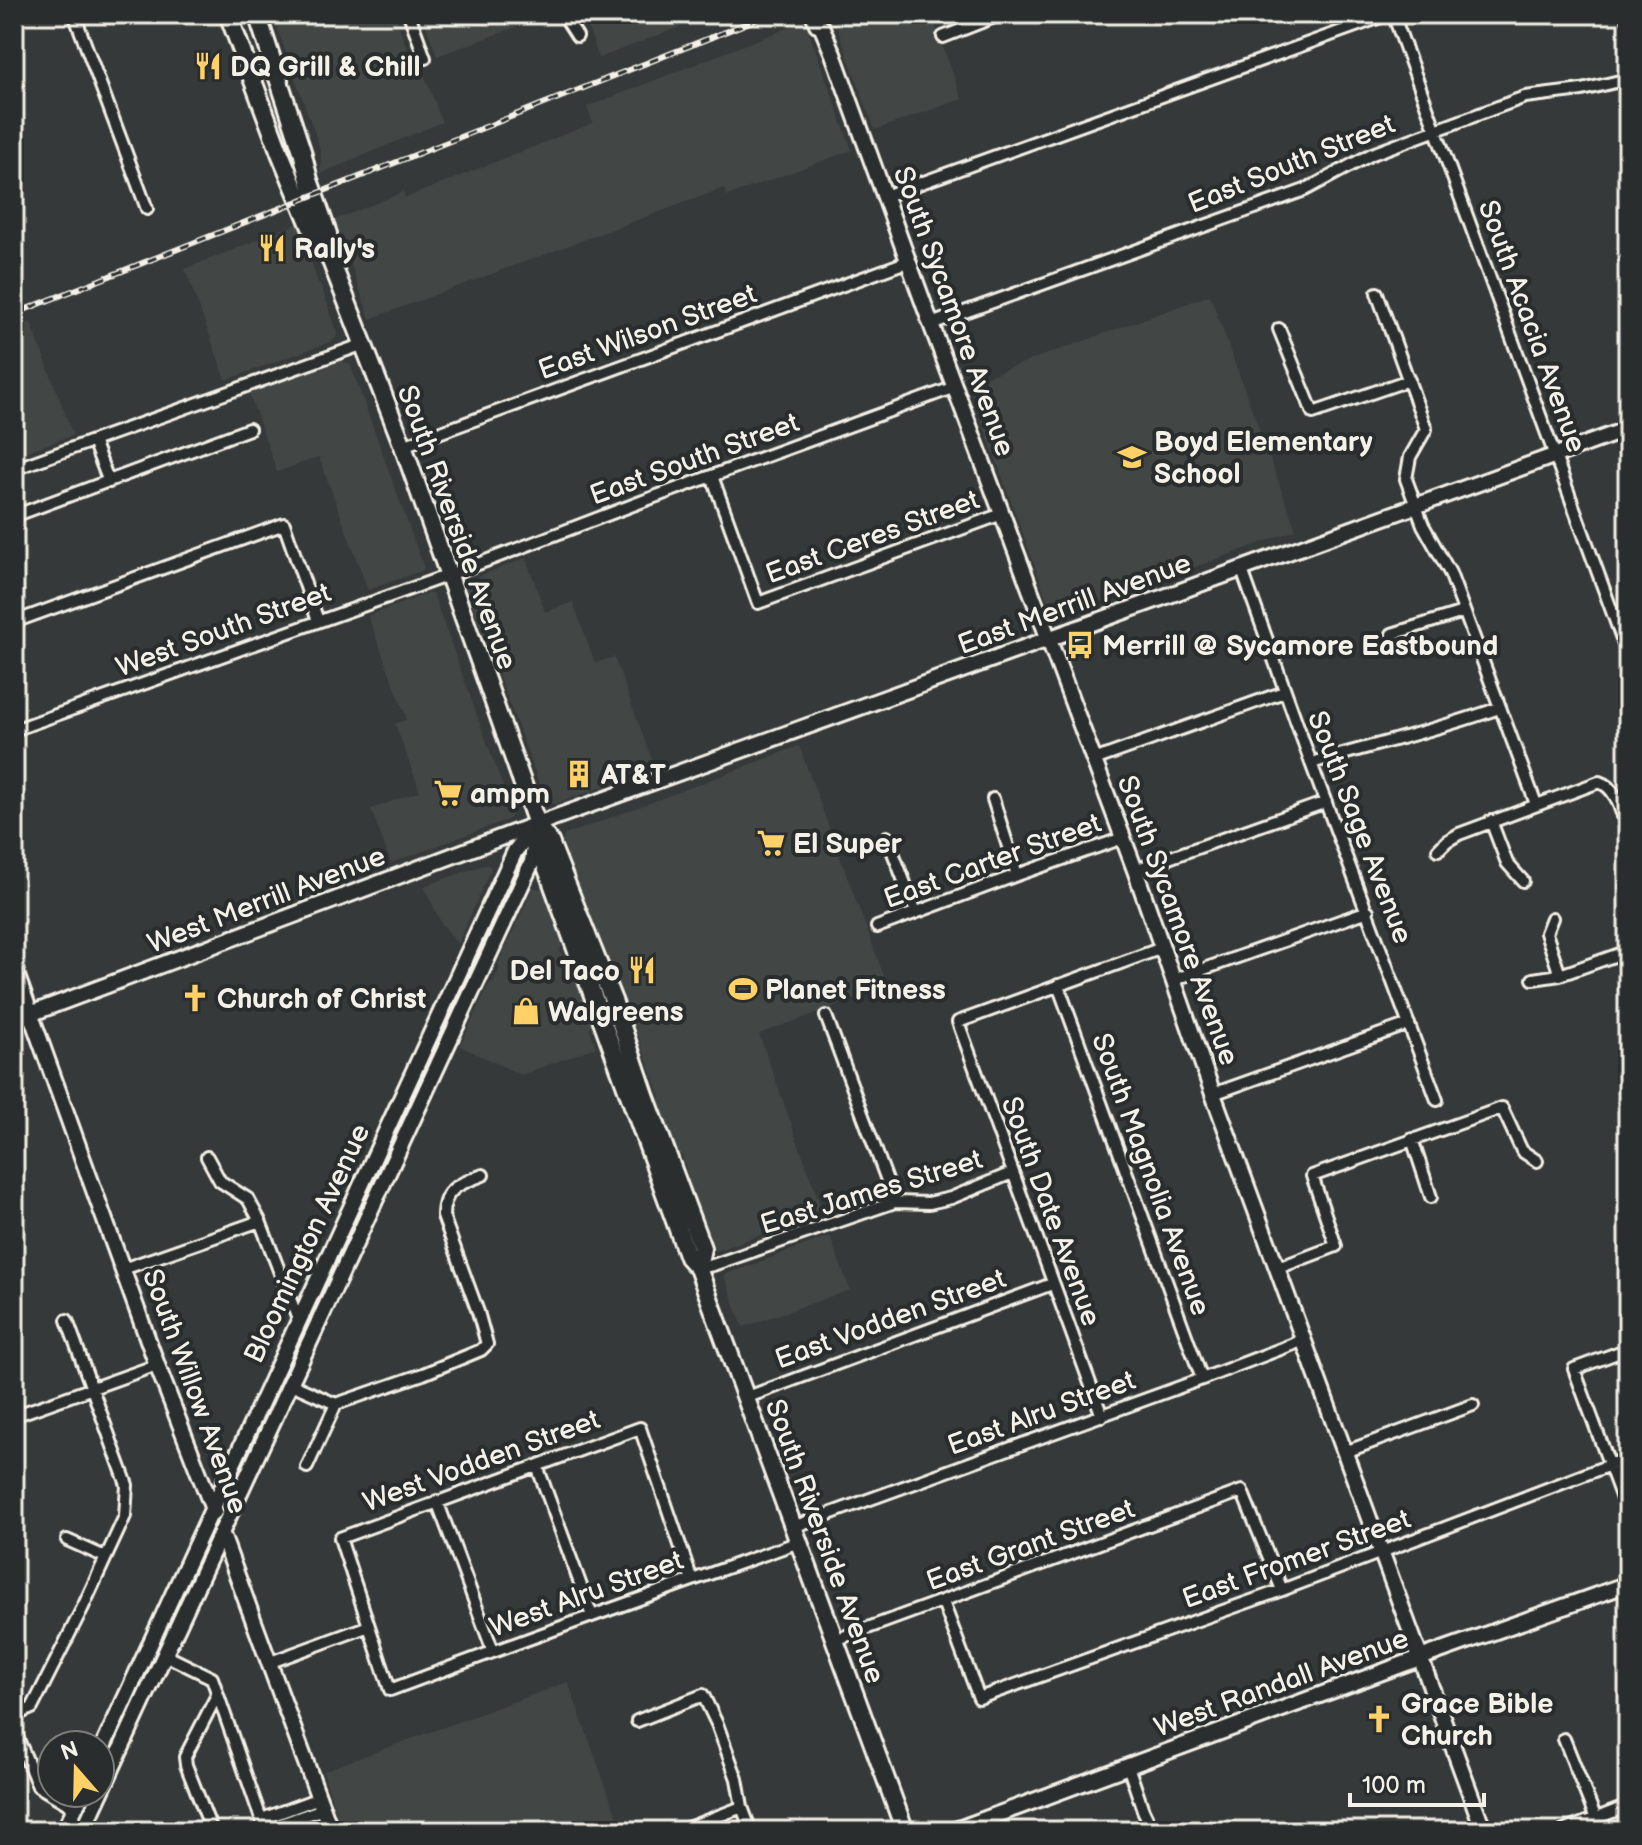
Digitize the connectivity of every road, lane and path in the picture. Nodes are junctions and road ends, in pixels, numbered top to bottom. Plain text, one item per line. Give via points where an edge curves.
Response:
1 (74, 14) edge
2 (228, 14) edge
3 (257, 14) edge
4 (409, 14) edge
5 (565, 14) edge
6 (813, 14) edge
7 (1002, 14) edge
8 (1391, 14) edge
9 (821, 21) edge
10 (577, 36) dead end
11 (943, 37) dead end
12 (425, 58) dead end
13 (1628, 79) edge
14 (1436, 130) junction
15 (885, 196) junction
16 (147, 209) dead end
17 (326, 248) junction
18 (909, 261) junction
19 (1377, 293) dead end
20 (931, 324) junction
21 (1279, 329) dead end
22 (364, 344) junction
23 (1409, 380) junction
24 (955, 387) junction
25 (249, 429) dead end
26 (1628, 429) edge
27 (93, 441) junction
28 (403, 446) junction
29 (1555, 456) junction
30 (14, 469) edge
31 (712, 476) junction
32 (109, 482) junction
33 (1416, 505) junction
34 (1002, 514) junction
35 (14, 516) edge
36 (1242, 570) junction
37 (449, 575) junction
38 (1463, 612) junction
39 (318, 621) junction
40 (14, 622) edge
41 (1392, 634) dead end
42 (1049, 640) junction
43 (1628, 655) edge
44 (1284, 692) junction
45 (1499, 708) junction
46 (14, 730) edge
47 (1094, 760) junction
48 (1311, 763) junction
49 (993, 799) dead end
50 (1326, 802) junction
51 (1536, 804) junction
52 (1491, 821) junction
53 (537, 824) junction
54 (1628, 831) edge
55 (887, 837) dead end
56 (1123, 838) junction
57 (1438, 850) dead end
58 (1135, 870) junction
59 (1017, 875) junction
60 (550, 879) junction
61 (1523, 881) dead end
62 (518, 892) junction
63 (1368, 911) junction
64 (916, 912) junction
65 (1552, 918) dead end
66 (877, 927) dead end
67 (1162, 948) junction
68 (1628, 951) edge
69 (14, 968) edge
70 (1560, 975) junction
71 (1533, 979) dead end
72 (1173, 980) junction
73 (1058, 985) junction
74 (31, 1015) junction
75 (826, 1016) dead end
76 (14, 1020) edge
77 (1409, 1024) junction
78 (1213, 1094) junction
79 (1437, 1100) dead end
80 (1412, 1139) junction
81 (207, 1157) dead end
82 (1537, 1161) dead end
83 (1012, 1173) junction
84 (483, 1175) dead end
85 (1431, 1197) dead end
86 (895, 1202) junction
87 (260, 1221) junction
88 (698, 1268) junction
89 (1278, 1268) junction
90 (123, 1269) junction
91 (1052, 1284) junction
92 (67, 1320) dead end
93 (299, 1322) junction
94 (1304, 1340) junction
95 (1628, 1349) edge
96 (157, 1365) junction
97 (1202, 1379) junction
98 (291, 1384) junction
99 (92, 1389) junction
100 (745, 1398) junction
101 (336, 1404) junction
102 (1473, 1405) dead end
103 (14, 1416) edge
104 (1102, 1416) junction
105 (1345, 1452) junction
106 (1628, 1458) edge
107 (1609, 1465) junction
108 (537, 1466) junction
109 (307, 1467) dead end
110 (437, 1501) junction
111 (212, 1508) junction
112 (1628, 1515) edge
113 (796, 1534) junction
114 (222, 1535) junction
115 (67, 1540) dead end
116 (1382, 1553) junction
117 (105, 1557) junction
118 (692, 1580) junction
119 (1628, 1584) edge
120 (1282, 1590) junction
121 (943, 1602) junction
122 (592, 1616) junction
123 (369, 1626) junction
124 (835, 1640) junction
125 (493, 1651) junction
126 (165, 1655) junction
127 (1420, 1658) junction
128 (268, 1663) junction
129 (217, 1695) junction
130 (14, 1716) edge
131 (637, 1721) dead end
132 (111, 1729) edge
133 (14, 1730) edge
134 (1564, 1739) dead end
135 (1128, 1766) junction
136 (36, 1781) edge
137 (321, 1804) junction
138 (1628, 1806) edge
139 (742, 1807) junction
140 (75, 1809) edge
141 (1596, 1819) junction
142 (263, 1826) edge
143 (64, 1831) edge
144 (83, 1831) edge
145 (212, 1831) edge
146 (331, 1831) edge
147 (680, 1831) edge
148 (751, 1831) edge
149 (905, 1831) edge
150 (953, 1831) edge
151 (1153, 1831) edge
152 (1484, 1831) edge
153 (1563, 1831) edge

1 - 16 street
2 - 17 main road, South Riverside Avenue via 315,237
3 - 17 main road, South Riverside Avenue via 328,234
4 - 12 street
5 - 10 street
6 - 9 main road, South Sycamore Avenue via 817,24
7 - 11 street
8 - 14 street, South Acacia Avenue
8 - 15 street
9 - 15 main road, South Sycamore Avenue
13 - 14 street, East South Street via 1525,97
14 - 20 street, East South Street via 1372,154 1305,190
14 - 29 street, South Acacia Avenue
15 - 18 main road, South Sycamore Avenue
17 - 22 main road, South Riverside Avenue
18 - 20 main road, South Sycamore Avenue
18 - 28 street, East Wilson Street
19 - 23 street
20 - 24 main road, South Sycamore Avenue
21 - 23 street via 1313,413
22 - 27 street
22 - 28 main road, South Riverside Avenue
23 - 33 street via 1426,429 1410,457 1406,479
24 - 31 street, East South Street
24 - 34 main road, South Sycamore Avenue
25 - 32 street
26 - 29 main road, East Merrill Avenue
27 - 30 street
27 - 32 street
28 - 37 main road, South Riverside Avenue
29 - 33 main road, East Merrill Avenue
29 - 43 street, South Acacia Avenue
31 - 34 street, East Ceres Street via 758,603
31 - 37 street, East South Street
32 - 35 street
33 - 36 main road, East Merrill Avenue
33 - 38 street
34 - 42 main road, South Sycamore Avenue
36 - 42 main road, East Merrill Avenue
36 - 44 street, South Sage Avenue
37 - 39 street, West South Street
37 - 53 main road, South Riverside Avenue
38 - 41 street
38 - 45 street
39 - 40 street via 284,524
39 - 46 street, West South Street
42 - 47 main road, South Sycamore Avenue
42 - 53 main road, East Merrill Avenue
44 - 47 street
44 - 48 street, South Sage Avenue
45 - 48 street
45 - 51 street
47 - 56 main road, South Sycamore Avenue
48 - 50 street, South Sage Avenue
49 - 59 street
50 - 58 street
50 - 63 street, South Sage Avenue
51 - 52 street
51 - 54 street via 1599,782 1613,791
52 - 57 street
52 - 61 street via 1507,863
53 - 60 main road, South Riverside Avenue
53 - 62 main road, Bloomington Avenue via 532,862
53 - 74 main road, West Merrill Avenue
53 - 88 main road, South Riverside Avenue via 550,842 614,1003 702,1248
53 - 93 main road, Bloomington Avenue via 515,851
55 - 64 street
56 - 58 main road, South Sycamore Avenue
56 - 59 street, East Carter Street
58 - 67 main road, South Sycamore Avenue
59 - 64 street, East Carter Street
60 - 62 main road via 538,878
60 - 88 main road, South Riverside Avenue via 688,1257
62 - 98 main road, Bloomington Avenue
63 - 72 street
63 - 77 street, South Sage Avenue
64 - 66 street, East Carter Street
65 - 70 street via 1546,933
67 - 72 main road, South Sycamore Avenue
67 - 73 street
68 - 70 street
69 - 74 main road, South Willow Avenue
70 - 71 street
72 - 78 main road, South Sycamore Avenue
73 - 83 street, South Date Avenue via 958,1022
73 - 97 street, South Magnolia Avenue
74 - 76 main road, West Merrill Avenue
74 - 90 main road, South Willow Avenue
75 - 86 street
77 - 78 street
77 - 79 street, South Sage Avenue
78 - 89 main road, South Sycamore Avenue
80 - 82 street via 1502,1108 1522,1151
80 - 85 street
80 - 89 street via 1312,1176 1336,1246
81 - 87 street via 220,1181 248,1199
83 - 86 street, East James Street via 951,1198
83 - 91 street, South Date Avenue
84 - 101 street via 456,1185 443,1216 487,1344 423,1374
86 - 88 street, East James Street
87 - 90 street
87 - 93 street
88 - 100 main road, South Riverside Avenue
89 - 94 main road, South Sycamore Avenue
90 - 96 main road, South Willow Avenue
91 - 100 street, East Vodden Street
91 - 104 street, South Date Avenue
92 - 99 street
93 - 111 main road, Bloomington Avenue
94 - 97 street, East Alru Street
94 - 105 main road, South Sycamore Avenue
95 - 107 street via 1574,1369
96 - 99 street
96 - 111 main road, South Willow Avenue
97 - 104 street, East Alru Street
98 - 101 street
98 - 114 main road, Bloomington Avenue
99 - 103 street
99 - 117 street via 127,1485 125,1516
100 - 113 main road, South Riverside Avenue
101 - 109 street
102 - 105 street
104 - 113 street, East Alru Street
105 - 116 main road, South Sycamore Avenue
106 - 107 street, East Fromer Street
107 - 112 street
107 - 116 street, East Fromer Street
108 - 110 street, West Vodden Street
108 - 118 street, West Vodden Street via 640,1428
108 - 122 street
110 - 123 street, West Vodden Street via 340,1538
110 - 125 street
111 - 114 main road, South Willow Avenue
111 - 132 main road, Bloomington Avenue
113 - 118 street, West Alru Street
113 - 124 main road, South Riverside Avenue
114 - 126 main road, Bloomington Avenue
114 - 128 main road, South Willow Avenue
115 - 117 street
116 - 120 street, East Fromer Street
116 - 127 main road, South Sycamore Avenue
117 - 130 street via 32,1708
118 - 122 street, West Alru Street
119 - 127 main road, West Randall Avenue
120 - 121 street, East Fromer Street via 979,1698
120 - 121 street, East Grant Street via 1242,1491
121 - 124 street, East Grant Street
122 - 125 street, West Alru Street
123 - 125 street, West Alru Street via 390,1690
123 - 128 street
124 - 149 main road, South Riverside Avenue
126 - 129 street via 212,1678
126 - 144 main road, Bloomington Avenue
127 - 135 main road, West Randall Avenue
127 - 152 main road, South Sycamore Avenue
128 - 137 main road, South Willow Avenue
129 - 142 street
129 - 145 street via 185,1757
131 - 139 street via 703,1695 737,1779
133 - 136 street
134 - 141 street
135 - 150 main road, West Randall Avenue
135 - 151 street
137 - 142 street
137 - 146 main road, South Willow Avenue
138 - 141 street
139 - 147 street
139 - 148 street
140 - 143 main road
141 - 153 street

